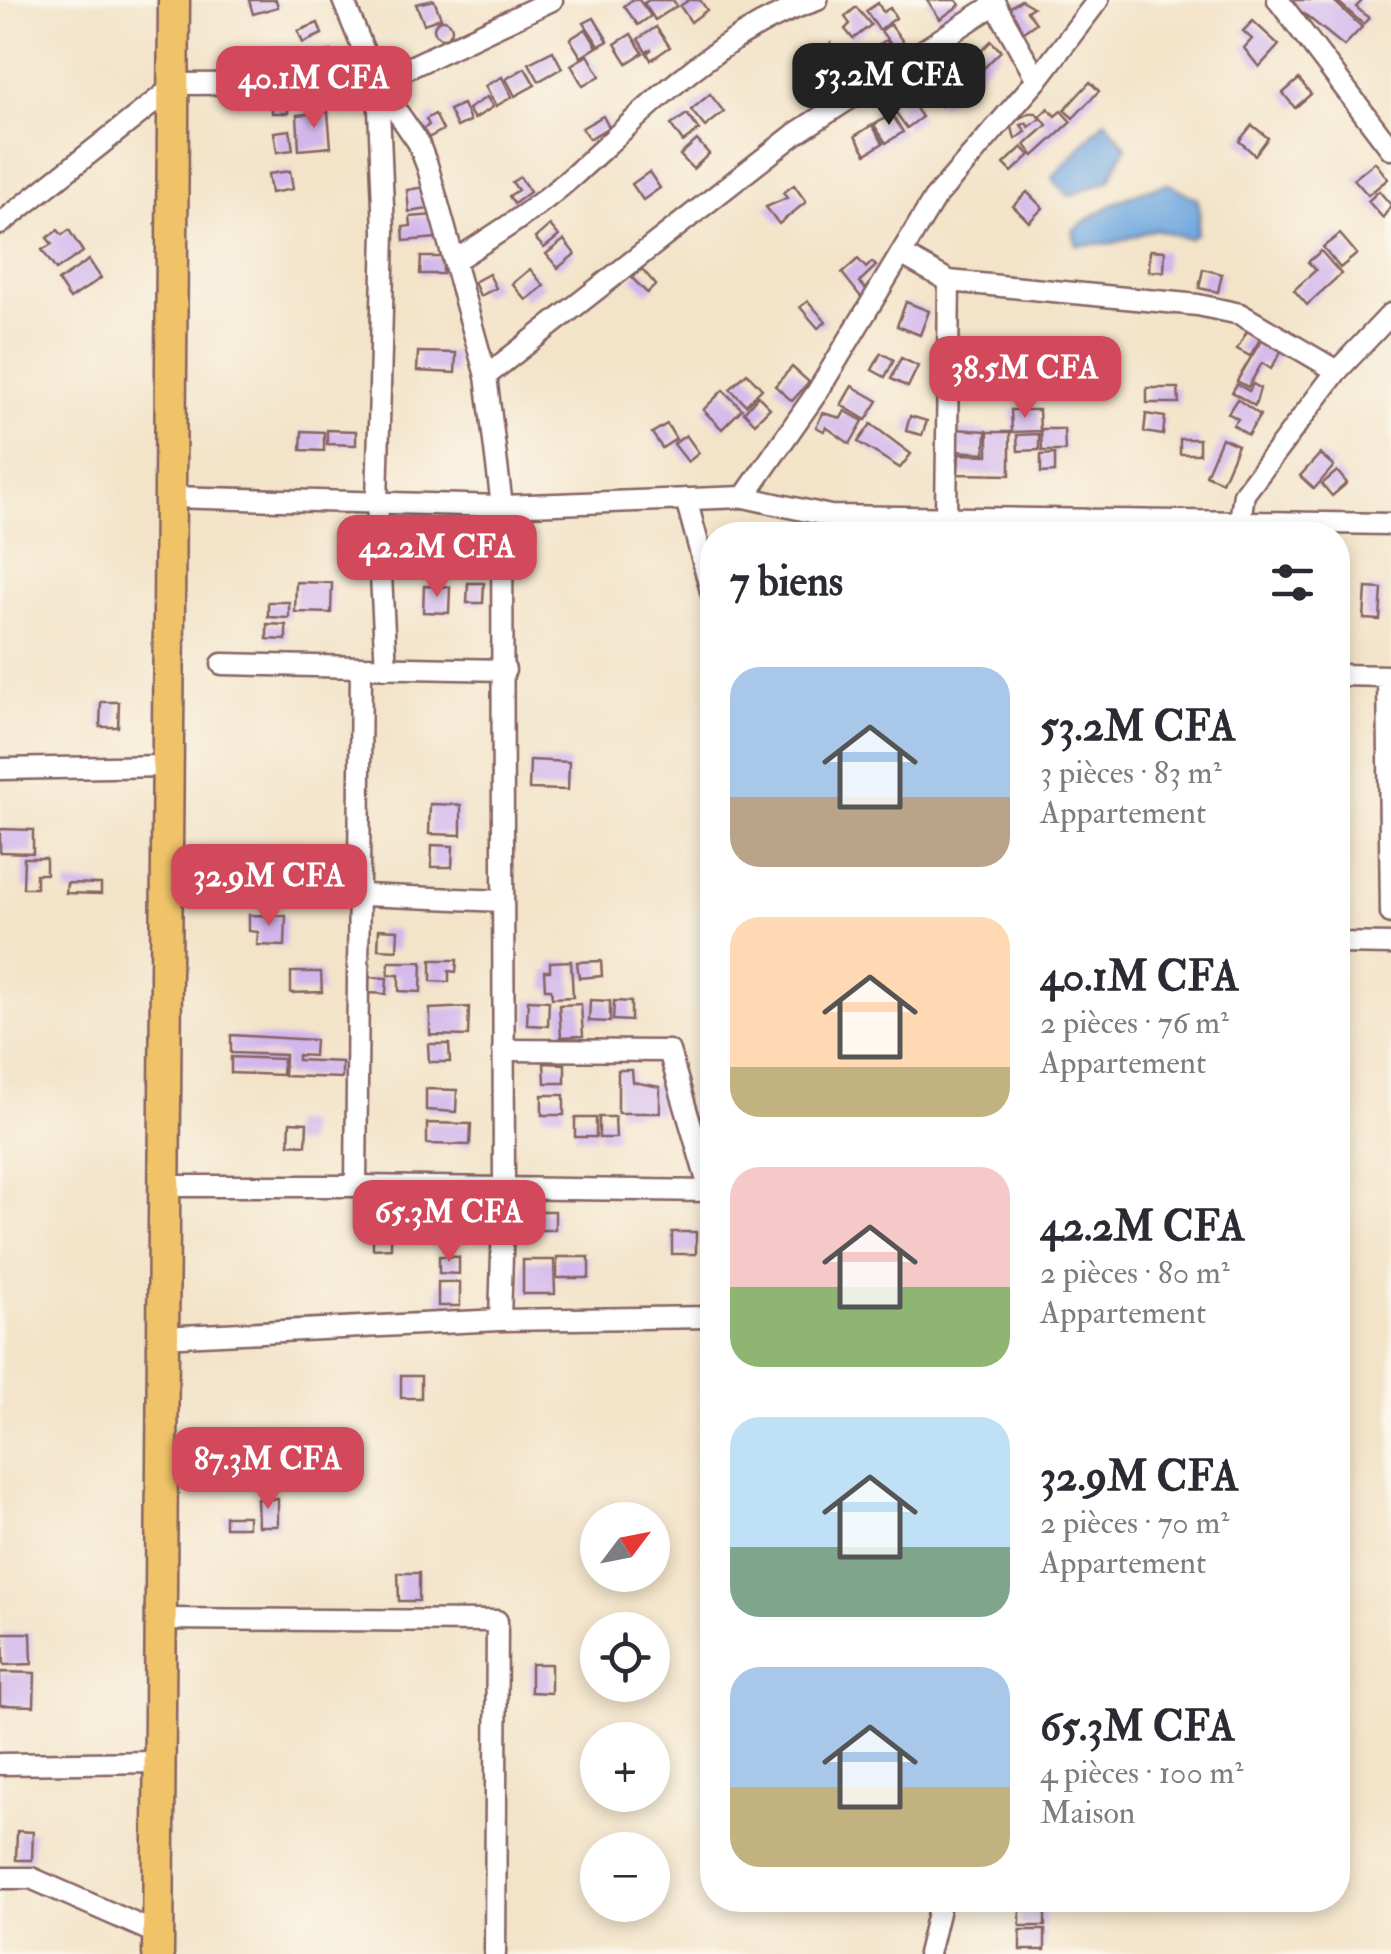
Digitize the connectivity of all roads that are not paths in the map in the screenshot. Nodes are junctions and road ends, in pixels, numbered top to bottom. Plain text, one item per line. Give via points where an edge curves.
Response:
1 (174, 0) edge
2 (343, 0) edge
3 (552, 0) edge
4 (818, 0) edge
5 (1098, 0) edge
6 (1278, 0) edge
7 (994, 2) edge
8 (770, 7) edge
9 (1037, 80) junction
10 (378, 83) junction
11 (177, 84) junction
12 (1391, 148) edge
13 (0, 224) edge
14 (901, 254) junction
15 (454, 261) junction
16 (949, 281) junction
17 (1391, 314) edge
18 (1337, 371) junction
19 (486, 376) junction
20 (170, 497) junction
21 (744, 497) junction
22 (686, 499) junction
23 (377, 503) junction
24 (502, 506) junction
25 (946, 518) junction
26 (823, 522) edge
27 (881, 522) edge
28 (1053, 522) edge
29 (1240, 522) edge
30 (1391, 524) edge
31 (1350, 525) edge
32 (700, 551) edge
33 (222, 664) dead end
34 (361, 668) junction
35 (386, 668) junction
36 (506, 670) junction
37 (1350, 675) edge
38 (1389, 676) edge
39 (165, 766) junction
40 (0, 769) edge
41 (223, 890) dead end
42 (361, 895) junction
43 (502, 901) junction
44 (1391, 913) edge
45 (1350, 943) edge
46 (1391, 944) edge
47 (503, 1050) junction
48 (700, 1154) edge
49 (162, 1186) junction
50 (356, 1186) junction
51 (504, 1187) junction
52 (700, 1191) edge
53 (700, 1317) edge
54 (500, 1320) junction
55 (162, 1336) junction
56 (160, 1619) junction
57 (159, 1762) junction
58 (0, 1764) edge
59 (0, 1878) edge
60 (938, 1912) edge
61 (158, 1944) edge
62 (495, 1954) edge
63 (928, 1954) edge

1 - 11 highway
2 - 10 street
3 - 10 street
4 - 8 street
5 - 9 street
6 - 12 street
7 - 9 street
7 - 19 street via 794,134
8 - 15 street via 661,93 518,221
9 - 14 street via 934,198
10 - 11 street
10 - 15 street via 418,142
10 - 23 street via 384,230
11 - 13 street
11 - 20 highway
14 - 16 street
14 - 21 street
15 - 19 street
16 - 18 street via 1240,314
16 - 25 street
17 - 18 street
18 - 29 street via 1244,494
19 - 24 street
20 - 23 street
20 - 39 highway
21 - 22 street
21 - 26 street
22 - 24 street
22 - 32 street
23 - 24 street
23 - 35 street
24 - 36 street
25 - 27 street
25 - 28 street
30 - 31 street
33 - 34 street
34 - 35 street
34 - 42 street
35 - 36 street
36 - 43 street
37 - 38 street
38 - 44 street
39 - 40 street
39 - 49 highway
41 - 42 street
42 - 43 street
42 - 50 street
43 - 47 street
45 - 46 street
47 - 48 street via 669,1051
47 - 51 street
49 - 50 street
49 - 55 highway
50 - 51 street
51 - 52 street
51 - 54 street
53 - 54 street
54 - 55 street
55 - 56 highway
56 - 57 highway
56 - 62 street via 498,1622
57 - 58 street
57 - 61 highway
59 - 61 street via 31,1878
60 - 63 street

